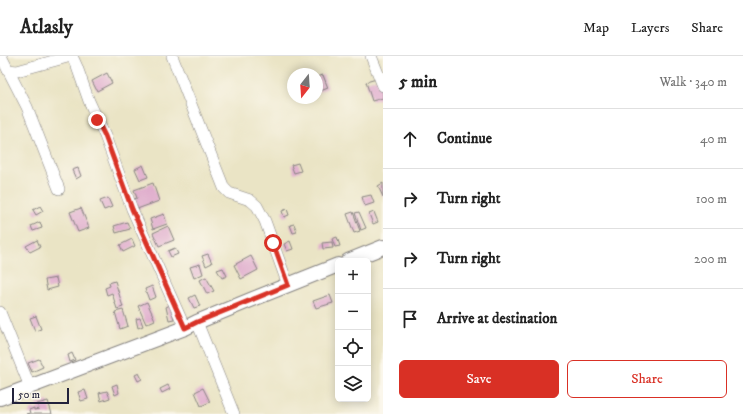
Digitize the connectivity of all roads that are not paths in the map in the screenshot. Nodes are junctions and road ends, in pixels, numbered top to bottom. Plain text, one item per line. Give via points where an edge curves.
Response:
1 (1, 56) edge
2 (72, 56) edge
3 (172, 56) edge
4 (371, 56) edge
5 (8, 70) junction
6 (383, 86) edge
7 (59, 189) dead end
8 (383, 248) edge
9 (356, 258) edge
10 (335, 266) edge
11 (288, 285) junction
12 (0, 312) edge
13 (191, 325) junction
14 (30, 387) junction
15 (0, 398) edge
16 (234, 414) edge

1 - 5 street
2 - 5 street
2 - 13 street via 132,209
3 - 11 street via 224,188 257,206
4 - 6 street
5 - 7 street via 27,107
8 - 9 main road
10 - 11 main road
11 - 13 main road
12 - 14 street
13 - 14 main road
13 - 16 street
14 - 15 main road

